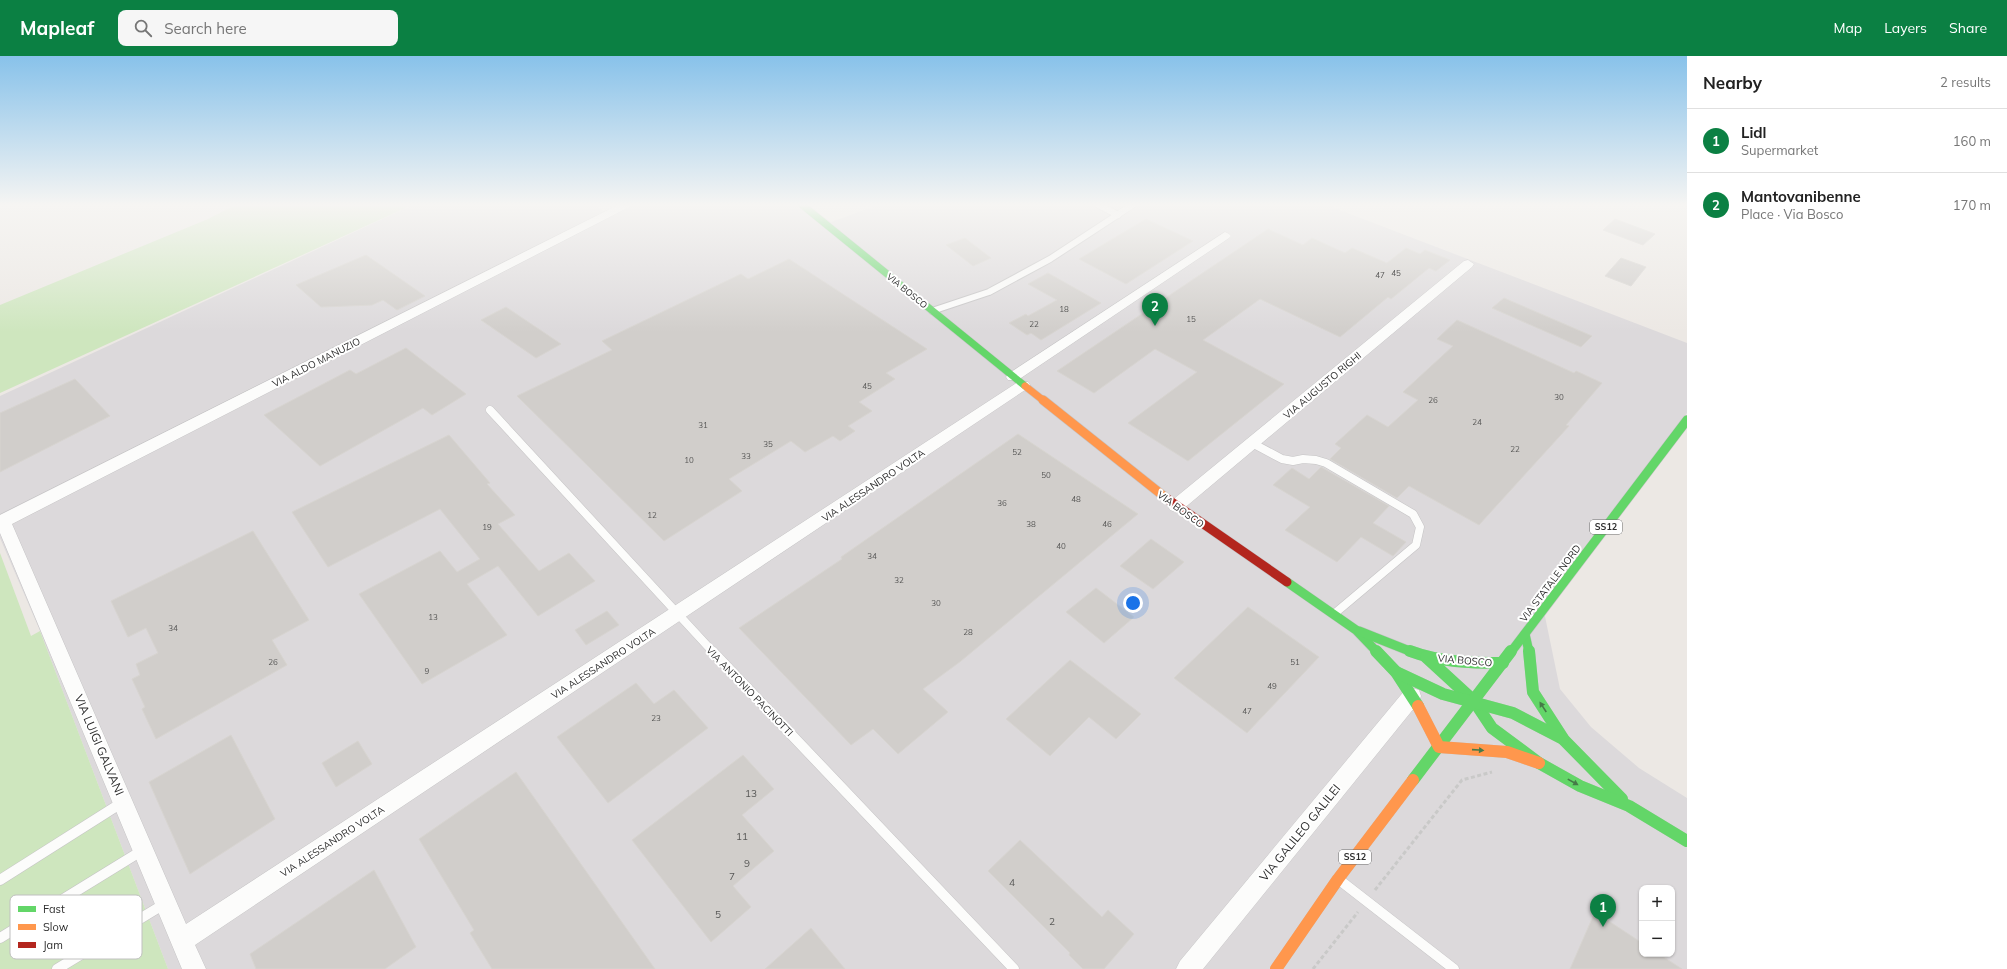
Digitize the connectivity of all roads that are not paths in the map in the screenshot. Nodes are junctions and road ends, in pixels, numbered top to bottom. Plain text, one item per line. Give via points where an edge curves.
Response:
1 (546, 247) edge
2 (853, 247) edge
3 (1069, 247) edge
4 (1210, 247) edge
5 (1468, 264) dead end
6 (932, 311) junction
7 (1018, 381) junction
8 (490, 410) dead end
9 (1687, 420) edge
10 (1252, 443) junction
11 (1176, 506) junction
12 (3, 521) joint
13 (677, 614) junction
14 (1333, 614) junction
15 (1356, 630) junction
16 (1525, 634) junction
17 (1426, 657) junction
18 (1503, 663) junction
19 (1396, 672) junction
20 (1412, 696) junction
21 (1474, 701) junction
22 (1564, 740) junction
23 (1439, 747) junction
24 (1539, 763) junction
25 (123, 802) junction
26 (1629, 806) junction
27 (1687, 840) edge
28 (143, 850) junction
29 (1338, 879) junction
30 (0, 880) edge
31 (70, 895) edge
32 (166, 902) junction
33 (142, 917) edge
34 (10, 932) edge
35 (0, 938) edge
36 (182, 940) junction
37 (73, 959) edge
38 (57, 969) edge
39 (194, 969) edge
40 (1014, 969) edge
41 (1188, 969) edge
42 (1276, 969) edge
43 (1454, 969) edge

1 - 12 street, VIA ALDO MANUZIO
2 - 6 main road, VIA BOSCO
3 - 6 lane via 989,292
4 - 7 street
5 - 10 street, VIA AUGUSTO RIGHI
6 - 7 main road, VIA BOSCO
7 - 11 main road, VIA BOSCO
7 - 13 street, VIA ALESSANDRO VOLTA
8 - 13 lane, VIA ANTONIO PACINOTTI
9 - 16 main road, VIA STATALE NORD / SS12
10 - 11 street, VIA AUGUSTO RIGHI
10 - 14 lane via 1282,459 1316,460 1326,464 1413,514 1420,527 1416,545
11 - 14 main road, VIA BOSCO
12 - 25 street, VIA LUIGI GALVANI
13 - 36 street, VIA ALESSANDRO VOLTA
13 - 40 lane, VIA ANTONIO PACINOTTI
14 - 15 main road, VIA BOSCO
15 - 17 main road, VIA BOSCO
15 - 19 main road, VIA BOSCO
16 - 18 main road, VIA STATALE NORD / SS12
22 -> 16 main road via 1533,692 1530,654
17 - 18 main road, VIA BOSCO
17 - 21 main road, VIA BOSCO
18 - 21 main road, VIA STATALE NORD / SS12
19 - 20 main road, VIA BOSCO
19 - 21 main road, VIA BOSCO via 1443,694
20 - 23 main road, VIA BOSCO
20 - 41 street, VIA GALILEO GALILEI
21 - 22 main road via 1513,713
21 - 23 main road, SS12
21 - 24 main road via 1492,728
22 - 26 main road
23 -> 24 main road via 1507,752
23 - 29 main road, SS12
24 -> 26 main road via 1580,786
25 - 28 street, VIA LUIGI GALVANI
25 - 30 lane
26 - 27 main road
28 - 31 lane
28 - 32 street, VIA LUIGI GALVANI
29 - 42 main road, SS12
29 - 43 lane
32 - 33 lane
32 - 36 street, VIA LUIGI GALVANI
34 - 35 lane
36 - 39 street, VIA LUIGI GALVANI
37 - 38 lane

